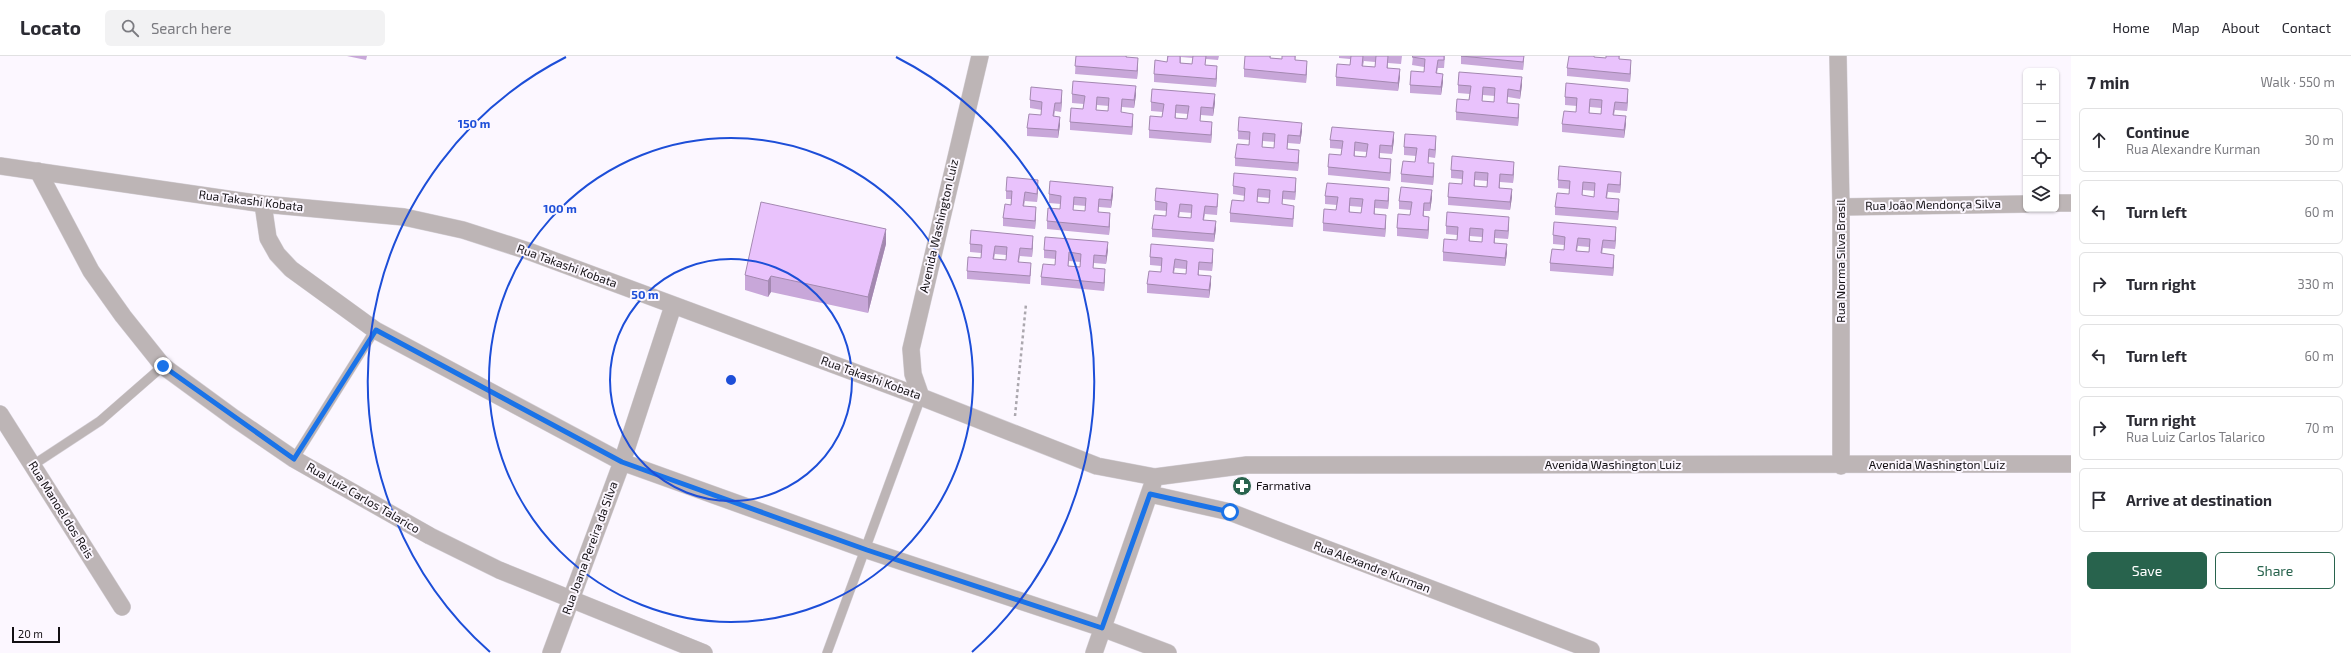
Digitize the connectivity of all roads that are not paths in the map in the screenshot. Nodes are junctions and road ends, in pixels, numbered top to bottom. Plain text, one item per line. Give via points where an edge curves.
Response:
1 (980, 56) edge
2 (1838, 56) edge
3 (0, 166) edge
4 (38, 171) junction
5 (2059, 203) edge
6 (2071, 203) edge
7 (263, 204) junction
8 (2023, 204) edge
9 (1841, 207) junction
10 (673, 306) junction
11 (376, 330) junction
12 (163, 366) junction
13 (921, 397) junction
14 (0, 414) edge
15 (294, 459) junction
16 (622, 462) junction
17 (2071, 464) edge
18 (33, 465) junction
19 (1841, 466) junction
20 (1155, 477) junction
21 (1150, 494) junction
22 (867, 550) junction
23 (571, 601) junction
24 (122, 607) dead end
25 (1102, 628) junction
26 (1591, 650) dead end
27 (550, 653) edge
28 (704, 653) edge
29 (827, 653) edge
30 (1094, 653) edge
31 (1168, 653) edge

1 - 13 street, Avenida Washington Luiz via 911,349 913,374
2 - 9 street, Rua Norma Silva Brasil
3 - 4 street, Rua Takashi Kobata
4 - 7 street, Rua Takashi Kobata
4 - 12 street, Rua Luiz Carlos Talarico via 91,271
5 - 6 street
7 - 10 street, Rua Takashi Kobata via 404,217 463,230 528,251
7 - 11 street via 268,238 277,254 291,269
8 - 9 street, Rua João Mendonça Silva
9 - 19 street, Rua Norma Silva Brasil
10 - 13 street, Rua Takashi Kobata
10 - 16 street, Rua Joana Pereira da Silva
11 - 15 lane
11 - 16 street
12 - 15 street, Rua Luiz Carlos Talarico
12 - 18 lane via 100,421
13 - 20 street, Rua Takashi Kobata via 1097,466
13 - 22 lane
14 - 18 street, Rua Manoel dos Reis
15 - 23 street, Rua Luiz Carlos Talarico via 430,536
16 - 22 street
16 - 23 street, Rua Joana Pereira da Silva
17 - 19 street, Avenida Washington Luiz
18 - 24 street, Rua Manoel dos Reis
19 - 20 street, Avenida Washington Luiz via 1252,465
20 - 21 street
21 - 25 street
21 - 26 street, Rua Alexandre Kurman via 1230,512
22 - 25 street
22 - 29 lane
23 - 27 street, Rua Joana Pereira da Silva
23 - 28 street, Rua Luiz Carlos Talarico
25 - 30 street
25 - 31 street

